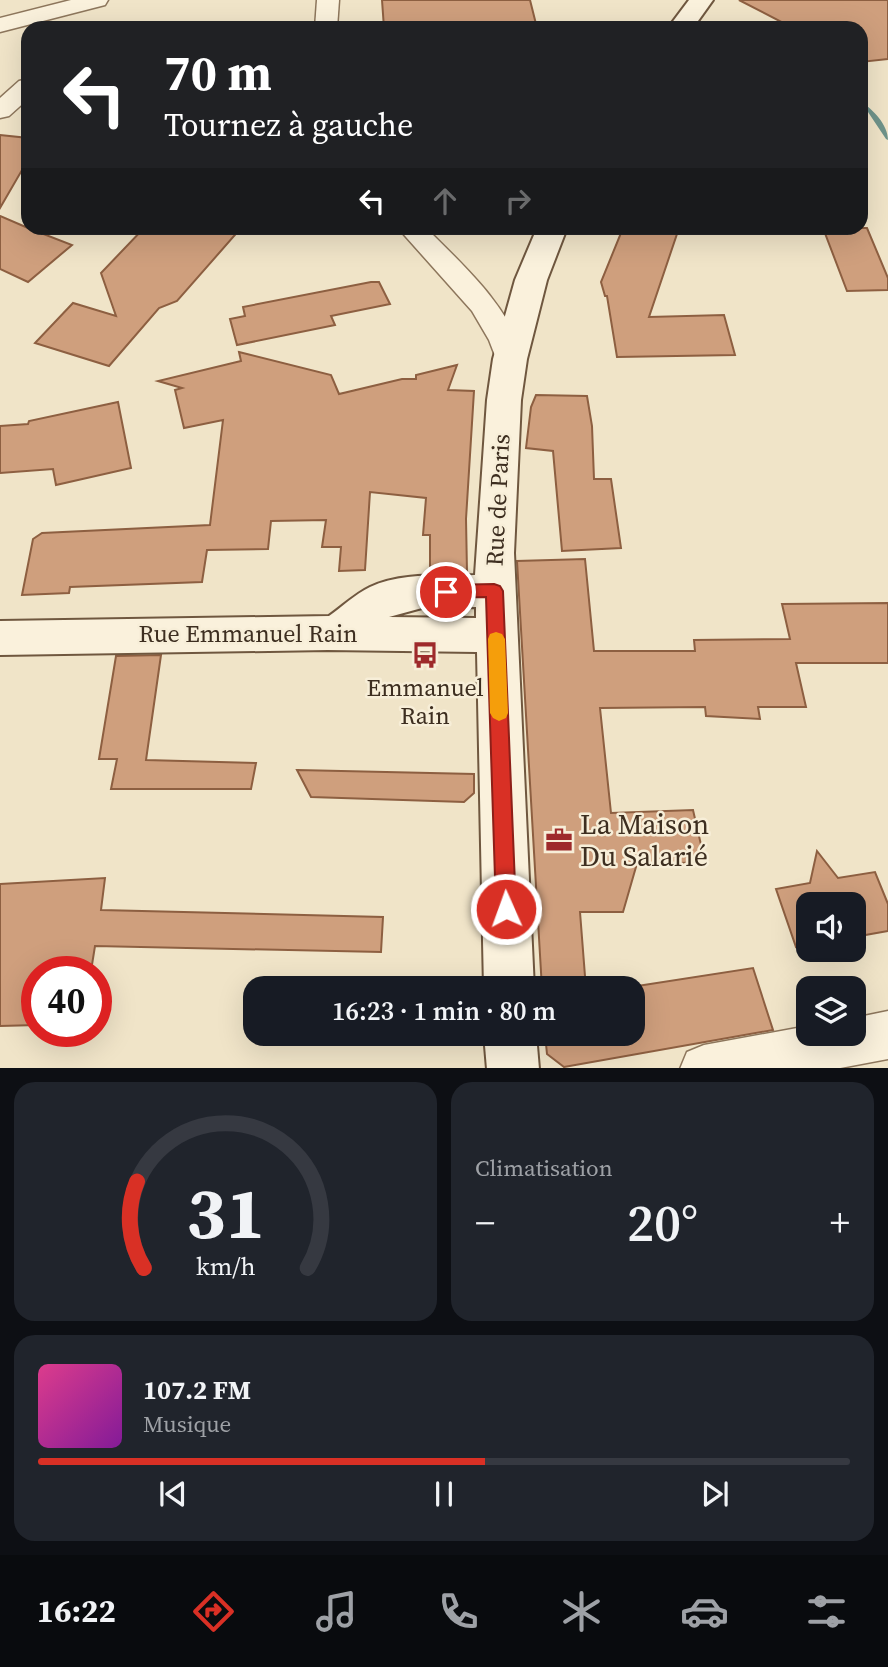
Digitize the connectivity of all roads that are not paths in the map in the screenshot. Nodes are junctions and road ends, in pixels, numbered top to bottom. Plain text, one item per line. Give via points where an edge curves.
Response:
1 (97, 0) edge
2 (328, 0) edge
3 (701, 0) edge
4 (326, 21) edge
5 (685, 21) edge
6 (0, 25) edge
7 (21, 92) edge
8 (0, 111) edge
9 (418, 235) edge
10 (549, 235) edge
11 (531, 280) junction
12 (476, 296) junction
13 (510, 359) junction
14 (494, 591) junction
15 (336, 633) junction
16 (496, 635) junction
17 (0, 638) edge
18 (509, 976) edge
19 (888, 1035) edge
20 (511, 1046) edge
21 (513, 1068) edge
22 (709, 1068) edge

1 - 6 street
2 - 4 street
3 - 5 street
7 - 8 street
9 - 12 street
10 - 11 street, Rue de Paris
11 - 12 street via 498,298
11 - 13 street, Rue de Paris
12 - 13 street via 501,332
13 - 14 street, Rue de Paris via 500,452
14 - 15 street via 422,592 383,599
14 - 16 street, Rue de Paris
15 - 16 street, Rue Emmanuel Rain
15 - 17 street, Rue Emmanuel Rain
16 - 18 street, Rue de Paris
19 - 22 street
20 - 21 street

